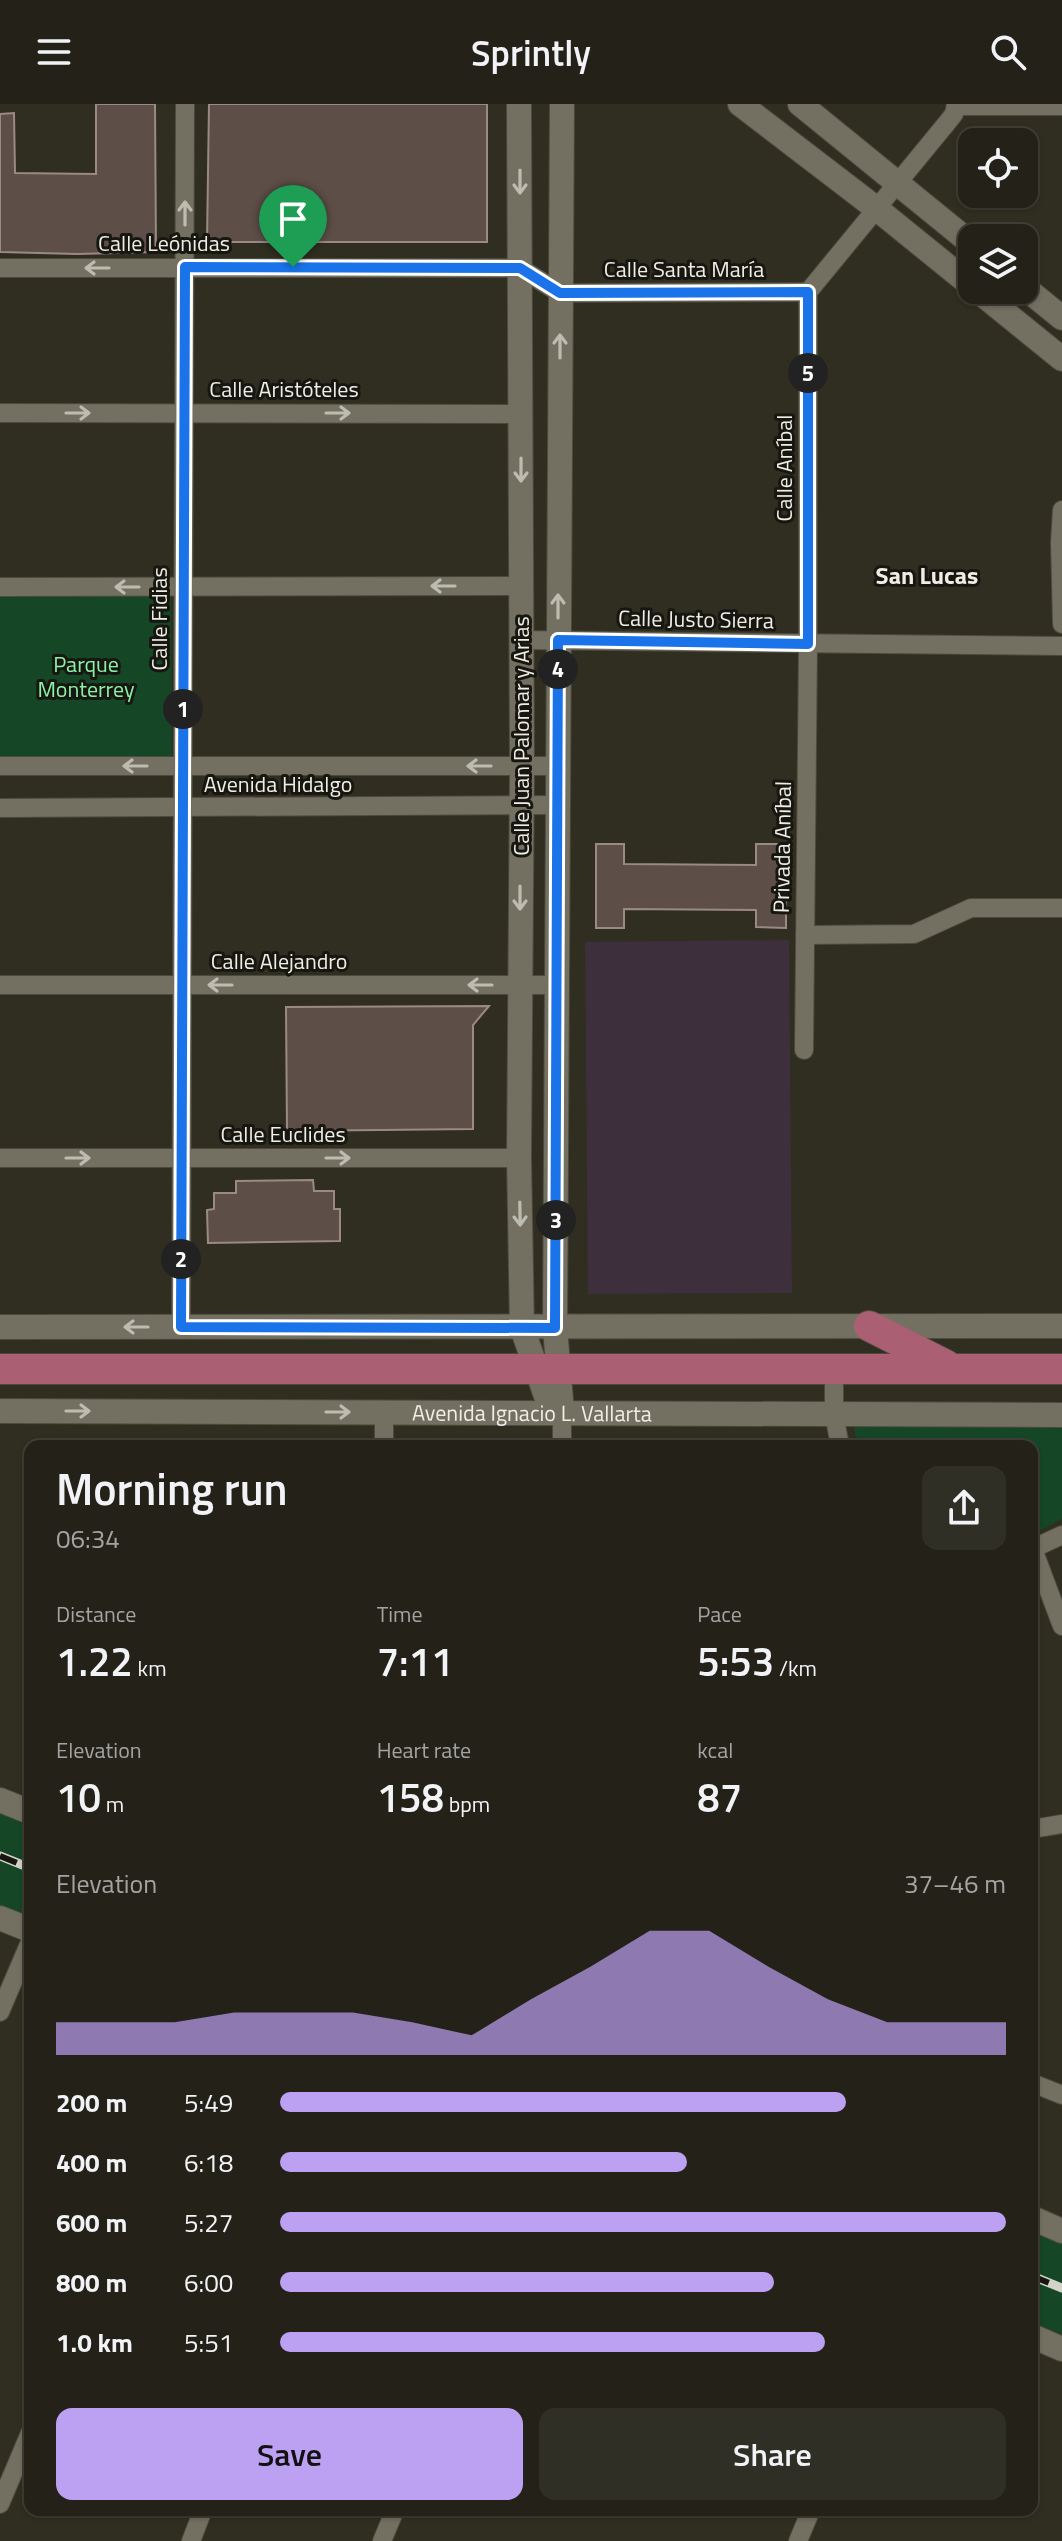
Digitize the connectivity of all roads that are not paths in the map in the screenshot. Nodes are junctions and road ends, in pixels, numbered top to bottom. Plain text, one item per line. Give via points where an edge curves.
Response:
1 (185, 104) edge
2 (519, 104) edge
3 (562, 104) edge
4 (740, 104) edge
5 (800, 104) edge
6 (956, 105) edge
7 (1062, 106) edge
8 (898, 183) junction
9 (877, 209) junction
10 (958, 232) edge
11 (185, 267) junction
12 (0, 268) edge
13 (520, 268) junction
14 (958, 275) edge
15 (808, 292) junction
16 (560, 293) junction
17 (1038, 298) edge
18 (994, 304) edge
19 (1062, 318) edge
20 (1062, 359) edge
21 (0, 413) edge
22 (184, 413) junction
23 (520, 414) junction
24 (1062, 510) edge
25 (521, 586) junction
26 (0, 587) edge
27 (184, 587) junction
28 (1062, 624) edge
29 (521, 640) junction
30 (558, 640) junction
31 (808, 644) junction
32 (1062, 646) edge
33 (0, 766) edge
34 (183, 766) junction
35 (522, 766) junction
36 (557, 766) junction
37 (521, 805) junction
38 (557, 805) junction
39 (0, 808) edge
40 (183, 808) junction
41 (1062, 908) edge
42 (805, 935) junction
43 (0, 985) edge
44 (182, 985) junction
45 (520, 985) junction
46 (558, 985) junction
47 (804, 1050) dead end
48 (0, 1158) edge
49 (181, 1158) junction
50 (519, 1158) junction
51 (869, 1326) junction
52 (1062, 1326) edge
53 (0, 1327) edge
54 (181, 1327) junction
55 (522, 1328) junction
56 (555, 1328) junction
57 (547, 1367) junction
58 (834, 1367) junction
59 (951, 1368) junction
60 (0, 1369) edge
61 (1062, 1369) edge
62 (0, 1411) edge
63 (384, 1412) junction
64 (834, 1414) junction
65 (1062, 1415) edge
66 (559, 1427) edge
67 (384, 1440) edge
68 (839, 1440) edge
69 (1062, 1535) edge
70 (1038, 1546) edge
71 (1038, 1564) edge
72 (1062, 1626) edge
73 (0, 1800) edge
74 (24, 1810) edge
75 (1062, 1824) edge
76 (1038, 1828) edge
77 (0, 1918) edge
78 (24, 1928) edge
79 (24, 1956) edge
80 (0, 2012) edge
81 (1038, 2085) edge
82 (1062, 2095) edge
83 (1038, 2221) edge
84 (1062, 2231) edge
85 (1038, 2339) edge
86 (1062, 2349) edge
87 (24, 2447) edge
88 (0, 2504) edge
89 (201, 2516) edge
90 (392, 2516) edge
91 (808, 2516) edge
92 (191, 2541) edge
93 (382, 2541) edge
94 (798, 2541) edge

11 -> 1 street, Calle Fidias
2 -> 13 street, Calle Juan Palomar y Arias
3 - 16 street, Calle Juan Palomar y Arias
4 - 9 street
5 - 8 street
6 - 7 street
6 - 8 street
8 - 9 street
8 - 10 street
9 - 14 street
9 - 15 street
11 -> 12 street, Calle Leónidas
11 - 13 street, Calle Leónidas
11 - 22 street, Calle Fidias
13 - 16 street
13 - 23 street, Calle Juan Palomar y Arias
15 - 16 street, Calle Santa María
15 - 31 street, Calle Aníbal
30 -> 16 street, Calle Juan Palomar y Arias
17 - 19 street
18 - 20 street
21 -> 22 street, Calle Aristóteles
22 -> 23 street, Calle Aristóteles
22 - 27 street, Calle Fidias
23 -> 25 street, Calle Juan Palomar y Arias
24 - 28 street
25 -> 27 street
25 - 29 street, Calle Juan Palomar y Arias
27 -> 26 street
27 - 34 street, Calle Fidias
29 - 30 street, Calle Justo Sierra
29 - 35 street, Calle Juan Palomar y Arias
30 - 31 street, Calle Justo Sierra
30 - 36 street, Calle Juan Palomar y Arias
31 - 32 street, Calle Justo Sierra
31 - 42 street, Privada Aníbal
34 -> 33 street, Avenida Hidalgo
35 -> 34 street, Avenida Hidalgo
34 - 40 street, Calle Fidias
35 - 36 street, Avenida Hidalgo
35 - 37 street, Calle Juan Palomar y Arias
36 - 38 street, Calle Juan Palomar y Arias
37 - 38 street, Avenida Hidalgo
37 - 40 street, Avenida Hidalgo
37 -> 45 street, Calle Juan Palomar y Arias
38 - 46 street, Calle Juan Palomar y Arias
39 - 40 street, Avenida Hidalgo
40 - 44 street, Calle Fidias
41 - 42 street via 971,908 914,934
42 - 47 street, Privada Aníbal
43 - 44 street, Calle Alejandro
45 -> 44 street, Calle Alejandro
44 - 49 street, Calle Fidias
45 - 46 street, Calle Alejandro
45 - 50 street, Calle Juan Palomar y Arias
46 - 56 street, Calle Juan Palomar y Arias
48 -> 49 street, Calle Euclides
49 -> 50 street, Calle Euclides
49 - 54 street, Calle Fidias
50 -> 55 street, Calle Juan Palomar y Arias
51 - 52 street
51 - 56 street
51 - 59 main road
54 -> 53 street
54 - 55 street
55 - 56 street
55 - 57 street, Calle Juan Palomar y Arias
56 - 57 street, Calle Juan Palomar y Arias
57 - 58 main road, Avenida Ignacio L. Vallarta
57 - 60 main road, Avenida Ignacio L. Vallarta
57 - 66 street
58 - 59 main road, Avenida Ignacio L. Vallarta
58 - 64 street
59 - 61 main road, Avenida Ignacio L. Vallarta
62 -> 63 street, Avenida Ignacio L. Vallarta
63 - 66 street, Avenida Ignacio L. Vallarta
63 - 67 street
64 - 65 street, Avenida Ignacio L. Vallarta
64 - 66 street, Avenida Ignacio L. Vallarta
64 - 68 street
69 - 70 street
71 - 72 street
73 - 74 street
75 - 76 street
77 - 78 street
79 - 80 street
81 - 82 street
83 - 84 street
85 - 86 street
87 - 88 street
89 - 92 street
90 - 93 street
91 - 94 street

